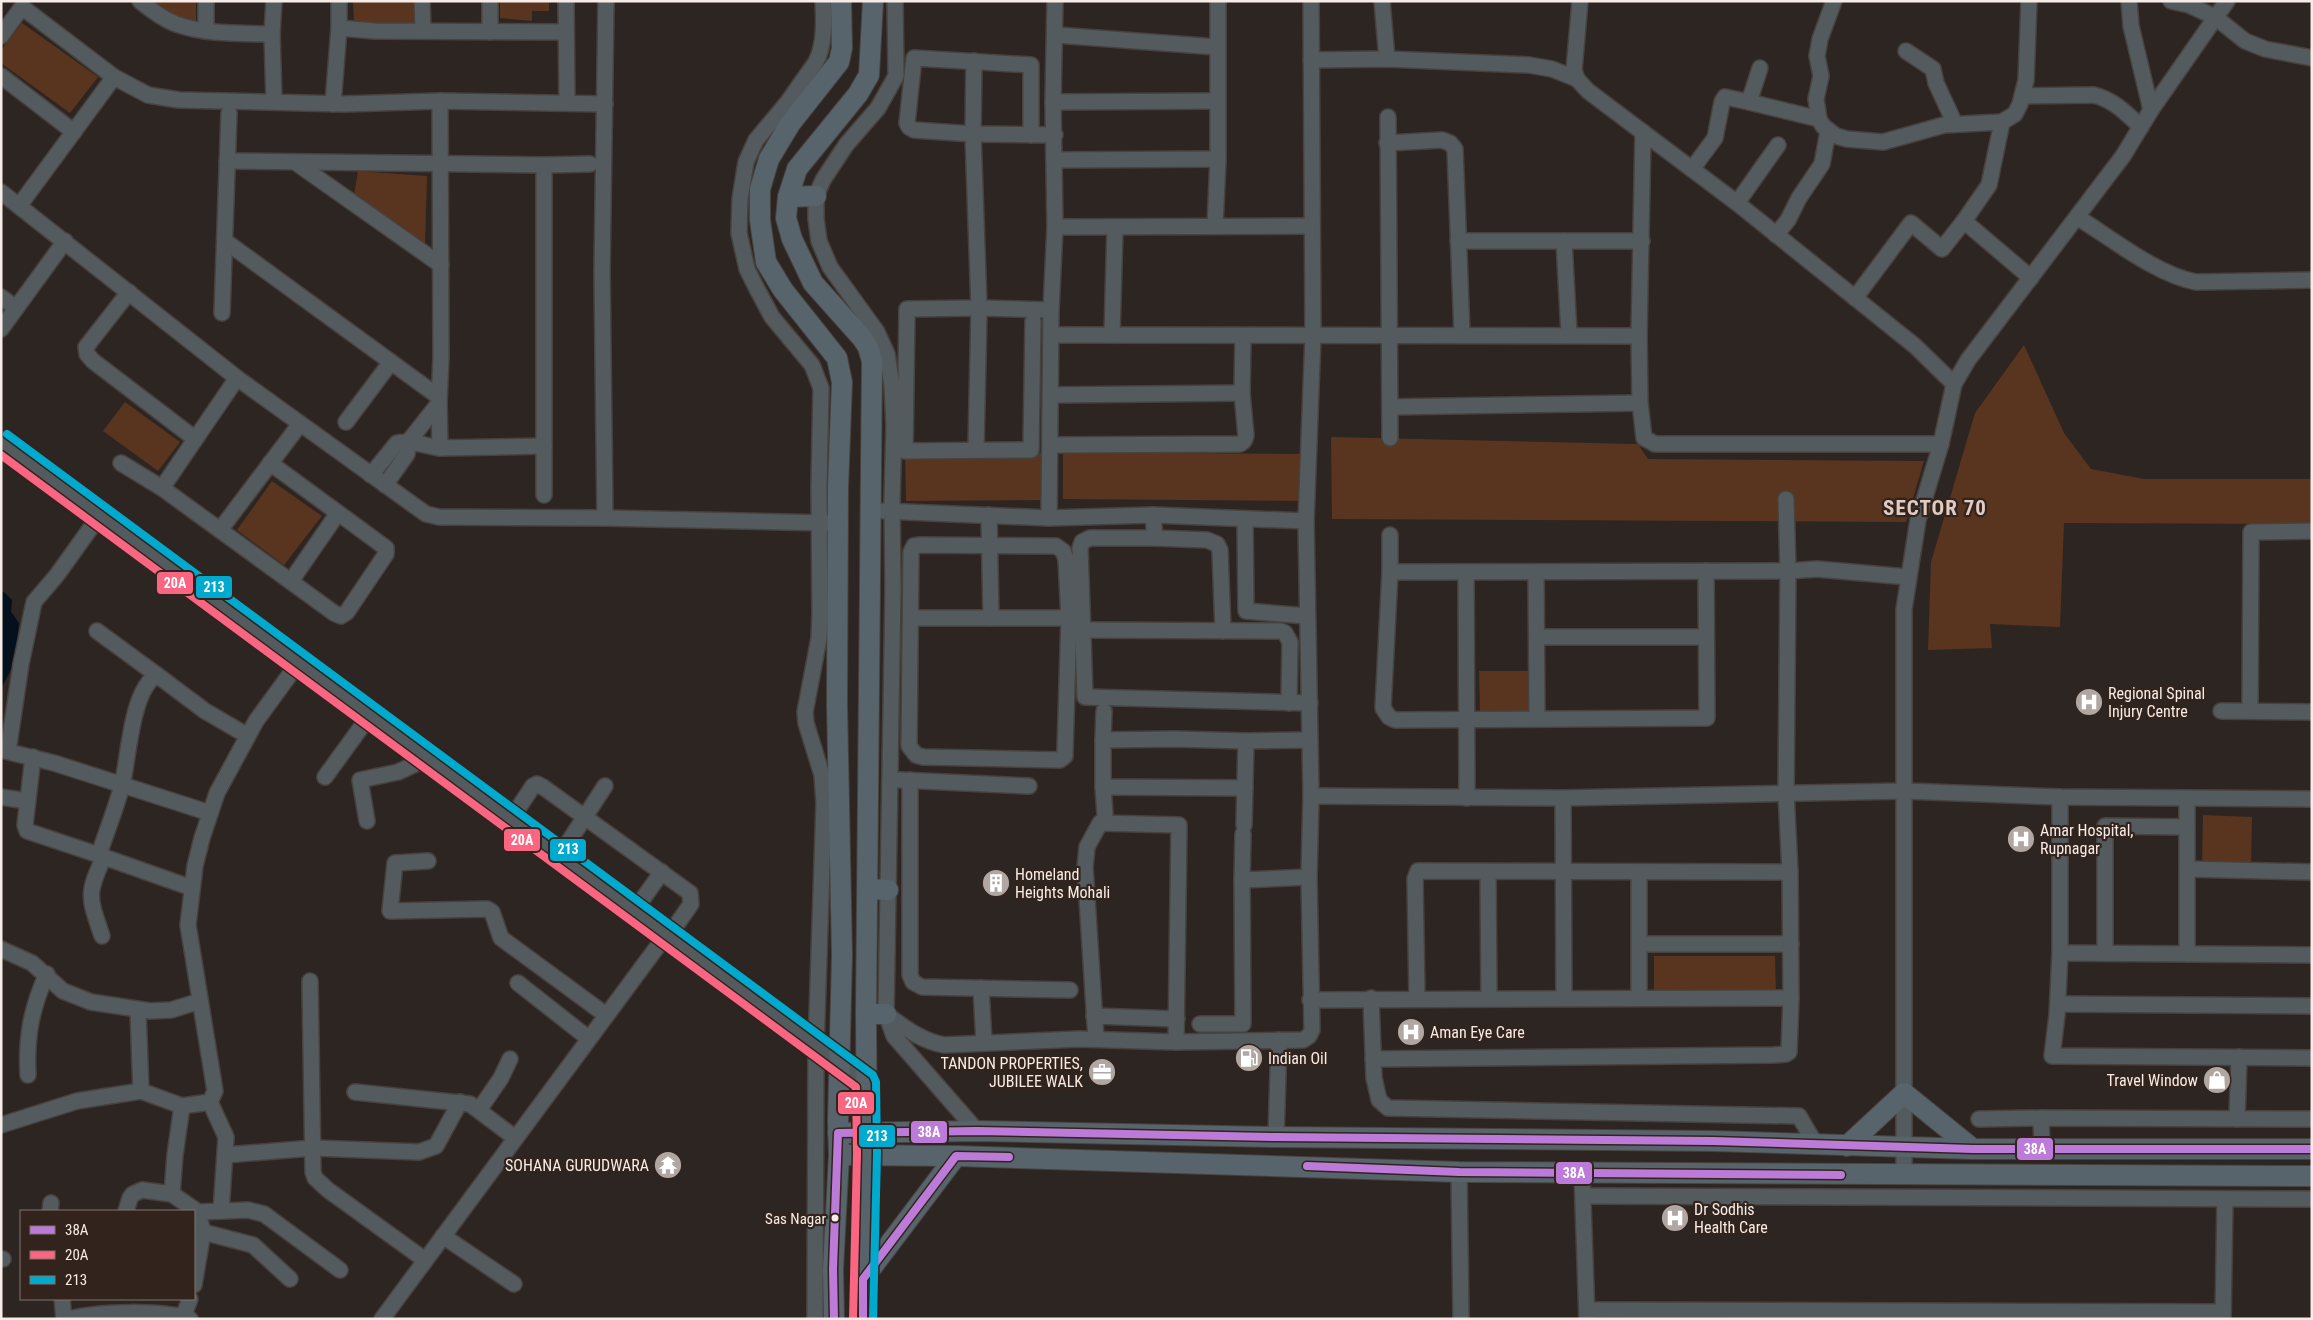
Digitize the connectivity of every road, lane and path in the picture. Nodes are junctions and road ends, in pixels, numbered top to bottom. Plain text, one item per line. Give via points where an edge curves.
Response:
1 (140, 1) edge
2 (206, 1) edge
3 (274, 1) edge
4 (340, 1) edge
5 (422, 1) edge
6 (490, 1) edge
7 (566, 1) edge
8 (606, 1) edge
9 (823, 1) edge
10 (841, 1) edge
11 (873, 1) edge
12 (895, 1) edge
13 (1055, 1) edge
14 (1218, 1) edge
15 (1311, 1) edge
16 (1382, 1) edge
17 (1580, 1) edge
18 (1834, 1) edge
19 (2029, 1) edge
20 (2129, 1) edge
21 (2171, 1) edge
22 (2227, 1) edge
23 (25, 4) edge
24 (2215, 17) junction
25 (339, 28) junction
26 (423, 30) junction
27 (206, 32) junction
28 (490, 32) junction
29 (566, 32) junction
30 (272, 34) junction
31 (1056, 35) junction
32 (1, 36) edge
33 (1217, 47) junction
34 (1906, 51) dead end
35 (2312, 58) edge
36 (1387, 59) junction
37 (1311, 60) junction
38 (974, 61) junction
39 (1760, 68) dead end
40 (1, 76) edge
41 (114, 77) junction
42 (1577, 79) junction
43 (2022, 96) junction
44 (274, 101) junction
45 (440, 101) junction
46 (1054, 102) junction
47 (1217, 102) junction
48 (1749, 102) junction
49 (567, 103) junction
50 (333, 104) junction
51 (605, 104) junction
52 (2151, 110) junction
53 (229, 113) dead end
54 (1388, 117) dead end
55 (2002, 122) junction
56 (1955, 124) junction
57 (1823, 125) junction
58 (2141, 127) junction
59 (74, 132) junction
60 (1643, 132) junction
61 (973, 134) junction
62 (1031, 135) junction
63 (1055, 135) junction
64 (1387, 143) junction
65 (1778, 145) dead end
66 (1218, 159) junction
67 (1054, 160) junction
68 (227, 161) junction
69 (295, 162) junction
70 (441, 162) junction
71 (590, 164) dead end
72 (544, 165) junction
73 (1692, 170) junction
74 (1, 192) edge
75 (816, 196) junction
76 (788, 197) junction
77 (1737, 203) junction
78 (19, 206) junction
79 (2077, 217) junction
80 (1964, 221) junction
81 (1055, 226) junction
82 (1115, 226) junction
83 (1215, 226) junction
84 (1312, 226) junction
85 (1776, 235) junction
86 (66, 241) junction
87 (225, 241) junction
88 (1458, 241) junction
89 (1564, 241) junction
90 (1642, 241) junction
91 (441, 265) junction
92 (2031, 278) junction
93 (2312, 280) edge
94 (129, 292) junction
95 (1, 297) edge
96 (1855, 298) junction
97 (16, 308) junction
98 (979, 308) junction
99 (1051, 310) junction
100 (222, 314) dead end
101 (1032, 321) dead end
102 (1, 329) edge
103 (1390, 334) junction
104 (1462, 334) junction
105 (1569, 334) junction
106 (1052, 335) junction
107 (1112, 335) junction
108 (1313, 335) junction
109 (1243, 336) junction
110 (1639, 336) junction
111 (862, 338) junction
112 (837, 358) junction
113 (391, 362) junction
114 (237, 378) junction
115 (1954, 384) junction
116 (1242, 393) junction
117 (1051, 395) junction
118 (439, 400) junction
119 (1640, 403) junction
120 (1390, 407) junction
121 (346, 422) dead end
122 (300, 424) junction
123 (194, 438) junction
124 (1390, 438) dead end
125 (409, 441) junction
126 (1, 442) edge
127 (1051, 444) junction
128 (1941, 444) junction
129 (544, 446) junction
130 (440, 448) junction
131 (976, 449) junction
132 (122, 463) dead end
133 (270, 463) junction
134 (371, 475) junction
135 (385, 486) junction
136 (162, 488) junction
137 (544, 495) dead end
138 (1786, 499) dead end
139 (892, 510) junction
140 (869, 512) junction
141 (338, 513) junction
142 (100, 515) junction
143 (989, 515) junction
144 (1153, 515) junction
145 (605, 518) junction
146 (1050, 518) junction
147 (1245, 519) junction
148 (1306, 521) junction
149 (830, 523) junction
150 (220, 530) junction
151 (2312, 531) edge
152 (1390, 535) dead end
153 (1155, 538) junction
154 (988, 546) junction
155 (1788, 571) junction
156 (1390, 572) junction
157 (1466, 572) junction
158 (1536, 572) junction
159 (1706, 572) junction
160 (1908, 577) junction
161 (292, 581) junction
162 (1308, 616) junction
163 (911, 618) junction
164 (990, 618) junction
165 (1069, 618) junction
166 (1084, 630) junction
167 (97, 631) dead end
168 (1223, 631) junction
169 (1537, 637) junction
170 (1706, 637) junction
171 (298, 662) junction
172 (157, 675) junction
173 (1289, 703) junction
174 (1310, 703) junction
175 (1104, 711) dead end
176 (2221, 711) dead end
177 (2250, 711) junction
178 (2312, 712) edge
179 (370, 715) junction
180 (1467, 718) junction
181 (1537, 718) junction
182 (248, 736) junction
183 (1103, 740) junction
184 (1310, 740) junction
185 (1246, 741) junction
186 (4, 751) edge
187 (33, 757) junction
188 (428, 758) junction
189 (324, 778) dead end
190 (890, 779) junction
191 (910, 780) junction
192 (122, 784) junction
193 (605, 786) dead end
194 (1029, 786) dead end
195 (1103, 787) junction
196 (1244, 788) junction
197 (1905, 791) junction
198 (1786, 793) junction
199 (890, 796) junction
200 (1311, 796) junction
201 (1, 797) edge
202 (910, 797) junction
203 (2060, 797) junction
204 (1467, 798) junction
205 (1563, 798) junction
206 (2187, 798) junction
207 (2312, 799) edge
208 (27, 801) junction
209 (210, 813) junction
210 (1105, 815) dead end
211 (585, 818) junction
212 (511, 819) junction
213 (367, 821) dead end
214 (2187, 827) junction
215 (560, 854) junction
216 (101, 856) junction
217 (428, 861) dead end
218 (2187, 869) junction
219 (662, 872) junction
220 (1638, 872) junction
221 (1790, 872) junction
222 (2312, 872) edge
223 (1488, 873) junction
224 (1563, 873) junction
225 (1309, 877) junction
226 (1242, 880) junction
227 (192, 888) junction
228 (868, 889) junction
229 (888, 890) junction
230 (634, 911) junction
231 (102, 936) dead end
232 (667, 936) junction
233 (1639, 944) junction
234 (1791, 944) junction
235 (1, 949) edge
236 (2060, 953) junction
237 (2105, 953) junction
238 (2187, 954) junction
239 (2312, 955) edge
240 (47, 974) junction
241 (310, 981) dead end
242 (518, 983) dead end
243 (982, 988) junction
244 (1070, 990) dead end
245 (1371, 998) junction
246 (1416, 998) junction
247 (1489, 998) junction
248 (1564, 998) junction
249 (1639, 998) junction
250 (1791, 998) junction
251 (1310, 1000) junction
252 (200, 1001) junction
253 (2058, 1004) junction
254 (2312, 1006) edge
255 (138, 1011) junction
256 (876, 1014) junction
257 (606, 1015) junction
258 (1094, 1020) junction
259 (1200, 1024) dead end
260 (1176, 1029) junction
261 (588, 1038) junction
262 (1096, 1039) junction
263 (1279, 1040) junction
264 (984, 1043) junction
265 (816, 1046) junction
266 (2239, 1057) junction
267 (2312, 1058) edge
268 (510, 1059) dead end
269 (1373, 1059) junction
270 (840, 1064) junction
271 (28, 1075) dead end
272 (866, 1082) junction
273 (141, 1091) junction
274 (355, 1092) dead end
275 (1904, 1093) junction
276 (210, 1102) junction
277 (460, 1102) junction
278 (182, 1106) junction
279 (480, 1110) junction
280 (2041, 1118) junction
281 (1979, 1119) dead end
282 (2237, 1119) junction
283 (2312, 1119) edge
284 (1, 1125) edge
285 (977, 1131) junction
286 (866, 1132) junction
287 (838, 1133) junction
288 (514, 1137) junction
289 (1276, 1137) junction
290 (1816, 1145) junction
291 (1847, 1146) junction
292 (313, 1148) junction
293 (1904, 1148) junction
294 (1972, 1149) junction
295 (2042, 1149) junction
296 (2312, 1149) edge
297 (868, 1154) junction
298 (225, 1155) junction
299 (839, 1155) junction
300 (956, 1156) junction
301 (1459, 1172) junction
302 (1582, 1174) junction
303 (1904, 1175) junction
304 (2312, 1176) edge
305 (1583, 1196) junction
306 (2225, 1199) junction
307 (2312, 1199) edge
308 (177, 1203) edge
309 (126, 1210) edge
310 (193, 1210) edge
311 (195, 1211) edge
312 (221, 1211) junction
313 (198, 1212) junction
314 (203, 1232) junction
315 (443, 1236) junction
316 (425, 1260) junction
317 (340, 1270) dead end
318 (195, 1278) edge
319 (290, 1279) dead end
320 (863, 1279) junction
321 (514, 1284) dead end
322 (62, 1300) edge
323 (190, 1300) edge
324 (125, 1306) edge
325 (1588, 1314) edge
326 (1931, 1315) edge
327 (2223, 1316) edge
328 (187, 1318) edge
329 (64, 1319) edge
330 (69, 1319) edge
331 (382, 1319) edge
332 (815, 1319) edge
333 (834, 1319) edge
334 (863, 1319) edge
335 (1460, 1319) edge

1 - 27 street via 175,24
2 - 27 street
3 - 30 street
4 - 25 street
5 - 26 street
6 - 28 street
7 - 29 street
8 - 51 street
9 - 149 street via 824,23 816,62 756,140 746,162 739,233 747,268 757,289 772,317 812,365 821,388 819,488
10 - 112 main road via 842,48 839,62 790,124 769,159 760,189 760,220 766,262 783,290
11 - 76 main road via 869,75 858,94 797,168
12 - 75 street via 896,76 878,108 841,152
13 - 31 street
14 - 33 street
15 - 37 street
16 - 36 street
17 - 42 street via 1574,70
18 - 57 street via 1817,56 1821,76 1816,99
19 - 43 street via 2026,80
20 - 52 street via 2130,26
21 - 24 street
22 - 24 street
23 - 32 street
23 - 41 street
24 - 35 street via 2245,41 2265,49
24 - 52 street
25 - 26 street
25 - 50 street
26 - 28 street
27 - 30 street
28 - 29 street
29 - 49 street
30 - 44 street
31 - 33 street
31 - 46 street
33 - 47 street
34 - 56 street via 1933,69
36 - 37 street
36 - 42 street via 1529,65 1552,69
37 - 84 street
38 - 61 street
38 - 61 street via 914,58 907,123 914,130
38 - 62 street via 1031,65
39 - 48 street
40 - 59 street
41 - 44 street via 156,98
41 - 59 street
42 - 60 street via 1588,92
43 - 55 street via 2015,114
43 - 58 street via 2103,97
44 - 50 street
45 - 49 street
45 - 50 street
45 - 70 street
46 - 47 street
46 - 63 street
47 - 66 street
48 - 57 street
48 - 73 street via 1725,98 1715,138
49 - 51 street
51 - 145 street via 602,272
52 - 58 street
53 - 68 street
54 - 64 street
55 - 56 street
55 - 80 street via 1989,184
56 - 57 street via 1883,142 1847,139
57 - 85 street via 1822,164
58 - 79 street
59 - 78 street
60 - 73 street
60 - 90 street
61 - 62 street
61 - 98 street
62 - 63 street
63 - 67 street
64 - 88 street via 1442,140 1450,143 1454,150
64 - 103 street
65 - 77 street
66 - 67 street
66 - 83 street
67 - 81 street
68 - 69 street
68 - 87 street
69 - 70 street
69 - 91 street
70 - 72 street
70 - 91 street
71 - 72 street
72 - 129 street
73 - 77 street
74 - 78 street
75 - 76 main road
75 - 139 street via 819,241 830,266 877,332 887,354 894,425
76 - 111 main road via 786,218 792,239 813,283
77 - 85 street
78 - 86 street
79 - 92 street
79 - 93 street via 2164,271 2186,280
80 - 92 street
80 - 96 street via 1942,249 1911,223
81 - 82 street
81 - 99 street
82 - 83 street
82 - 107 street
83 - 84 street
84 - 108 street
85 - 96 street
86 - 94 street
86 - 97 street
87 - 100 street
87 - 113 street
88 - 89 street
88 - 104 street
89 - 90 street
89 - 105 street
90 - 110 street
91 - 118 street
92 - 115 street via 1968,360
94 - 114 street
94 - 123 street via 86,347 87,354
95 - 97 street
96 - 115 street via 1915,346
97 - 102 street
98 - 99 street
98 - 131 street
98 - 131 street via 907,309 905,451
99 - 106 street
101 - 131 street via 1032,450
103 - 104 street
103 - 108 street
103 - 120 street
104 - 105 street
105 - 110 street
106 - 107 street
106 - 117 street
107 - 109 street
108 - 109 street
108 - 148 street
109 - 116 street
110 - 119 street
111 - 112 main road
111 - 140 main road via 872,361
112 - 149 main road via 842,382 838,487
113 - 118 street
113 - 121 street
114 - 122 street
114 - 123 street
115 - 128 street
116 - 117 street
116 - 127 street via 1246,436 1240,444
117 - 127 street
118 - 125 street
118 - 130 street
119 - 120 street
119 - 128 street via 1644,438 1655,444
120 - 124 street
122 - 133 street
122 - 134 street
123 - 136 street
125 - 130 street
125 - 134 street via 397,443
125 - 135 street via 407,454
126 - 142 street
127 - 146 street
128 - 160 street via 1924,496
129 - 130 street
129 - 137 street
132 - 136 street
133 - 141 street
133 - 150 street
134 - 135 street
135 - 145 street via 426,514 439,517
136 - 150 street
138 - 155 street
139 - 140 street
139 - 143 street
139 - 190 street
140 - 228 main road
141 - 161 street
141 - 161 street via 386,548 386,554 347,612 342,616 334,613
142 - 171 street
142 - 186 street via 34,602
143 - 146 street
143 - 154 street
144 - 146 street
144 - 147 street
144 - 153 street
145 - 149 street
147 - 148 street
147 - 162 street via 1246,611
148 - 162 street
149 - 265 street via 819,638 806,712 806,724 818,759 823,790
149 - 270 main road via 842,955
150 - 161 street
151 - 177 street via 2254,531 2250,534
152 - 156 street
153 - 166 street via 1090,538 1082,542
153 - 168 street via 1207,540 1217,544 1220,550
154 - 163 street via 914,546 911,552
154 - 164 street
154 - 165 street via 1056,546 1063,551
155 - 159 street
155 - 160 street via 1816,569
155 - 198 street
156 - 157 street
156 - 180 street via 1385,713 1395,720
157 - 158 street
157 - 180 street
158 - 159 street
158 - 169 street
159 - 170 street
160 - 197 street via 1904,609
162 - 174 street
163 - 164 street
163 - 165 street via 909,746 912,751 923,757 1060,760 1065,756
164 - 165 street
166 - 168 street
166 - 173 street via 1085,697
167 - 172 street
168 - 173 street via 1285,633 1290,642
169 - 170 street
169 - 181 street
170 - 181 street via 1707,718
171 - 179 street
171 - 182 street
172 - 182 street via 205,711
172 - 192 street via 149,679 141,694
173 - 174 street
174 - 184 street
175 - 183 street
176 - 177 street
177 - 178 street
179 - 188 street
179 - 189 street
180 - 181 street
180 - 204 street
182 - 209 street
183 - 185 street
183 - 195 street
184 - 185 street
184 - 200 street
185 - 196 street
186 - 187 street
187 - 192 street
187 - 208 street
188 - 212 street
188 - 213 street via 398,772 360,780
190 - 191 street
190 - 199 street
191 - 194 street
191 - 202 street
192 - 209 street
192 - 216 street
193 - 211 street
195 - 196 street
195 - 210 street
196 - 226 street
197 - 198 street
197 - 203 street
197 - 275 street
198 - 205 street
198 - 221 street
199 - 202 street
199 - 229 street
200 - 204 street
200 - 225 street
201 - 208 street
202 - 243 street via 910,975 913,982 922,987
203 - 206 street
203 - 236 street
204 - 205 street
205 - 224 street
206 - 207 street
206 - 214 street
208 - 216 street via 27,831
209 - 227 street
211 - 212 street via 537,784
211 - 215 street
211 - 219 street
212 - 215 street
214 - 218 street
214 - 237 street via 2105,826
215 - 230 street
216 - 227 street
216 - 231 street via 90,901
217 - 257 street via 396,863 390,911 487,909 492,912 501,938
218 - 222 street
218 - 238 street
219 - 230 street
219 - 232 street via 690,893 692,899
220 - 221 street
220 - 224 street
220 - 233 street
221 - 234 street
223 - 224 street
223 - 246 street via 1422,871 1416,874
223 - 247 street
224 - 248 street
225 - 226 street
225 - 251 street
226 - 259 street via 1243,1024
227 - 252 street via 188,925
228 - 229 main road
228 - 256 main road
229 - 256 street
230 - 232 street
232 - 257 street
232 - 265 street
233 - 234 street
233 - 249 street
234 - 250 street
235 - 240 street via 21,956
236 - 237 street
236 - 253 street
237 - 238 street
238 - 239 street
240 - 255 street via 56,986 75,997
240 - 271 street via 30,1018
241 - 292 street
242 - 261 street
243 - 244 street
243 - 264 street
245 - 246 street
245 - 251 street
245 - 269 street
246 - 247 street
247 - 248 street
248 - 249 street
249 - 250 street
250 - 269 street via 1790,1046 1786,1054
251 - 263 street via 1312,1030 1309,1036 1303,1040
252 - 255 street via 171,1010
252 - 276 street via 215,1091
253 - 254 street
253 - 266 street via 2052,1056
255 - 273 street
256 - 264 street via 932,1043
256 - 272 main road
256 - 285 street
257 - 261 street
258 - 260 street
258 - 260 street via 1085,856 1100,823 1179,825
258 - 262 street
260 - 262 street
260 - 263 street
261 - 288 street
262 - 264 street
263 - 289 street
265 - 270 street
265 - 332 street
266 - 267 street
266 - 282 street
268 - 279 street
269 - 290 street via 1379,1100 1388,1108 1800,1116
270 - 272 street
270 - 287 main road
272 - 286 main road
273 - 278 street
273 - 284 street via 77,1101
274 - 277 street
275 - 291 main road
275 - 293 street
275 - 294 main road
276 - 278 street
276 - 298 street via 226,1137
277 - 279 street
277 - 292 street via 436,1146 429,1150
278 - 308 street via 175,1155
279 - 288 street
280 - 281 street
280 - 282 street
280 - 295 street
282 - 283 street
285 - 286 main road
285 - 289 main road
286 - 287 main road
286 - 297 main road
287 - 299 main road
288 - 315 street
289 - 290 main road
290 - 291 main road
291 - 293 main road
292 - 298 street
292 - 316 street via 312,1172 320,1184
293 - 294 main road
293 - 303 street
294 - 295 main road
295 - 296 main road
297 - 299 main road
297 - 300 main road
297 - 320 main road
298 - 312 street
299 - 333 main road via 833,1269
300 - 301 main road
300 - 320 main road
301 - 302 main road
301 - 335 street
302 - 303 main road
302 - 305 street
303 - 304 main road
305 - 306 street
305 - 325 street
306 - 307 street
306 - 327 street
308 - 309 street via 152,1190 138,1191 130,1198
308 - 310 street
311 - 313 street
312 - 313 street
312 - 317 street via 248,1210 264,1214
313 - 314 street
314 - 318 street
314 - 319 street via 253,1245
315 - 316 street
315 - 321 street
316 - 331 street
320 - 334 main road
322 - 329 street
323 - 328 street
324 - 328 street
324 - 330 street
325 - 326 street
326 - 327 street

